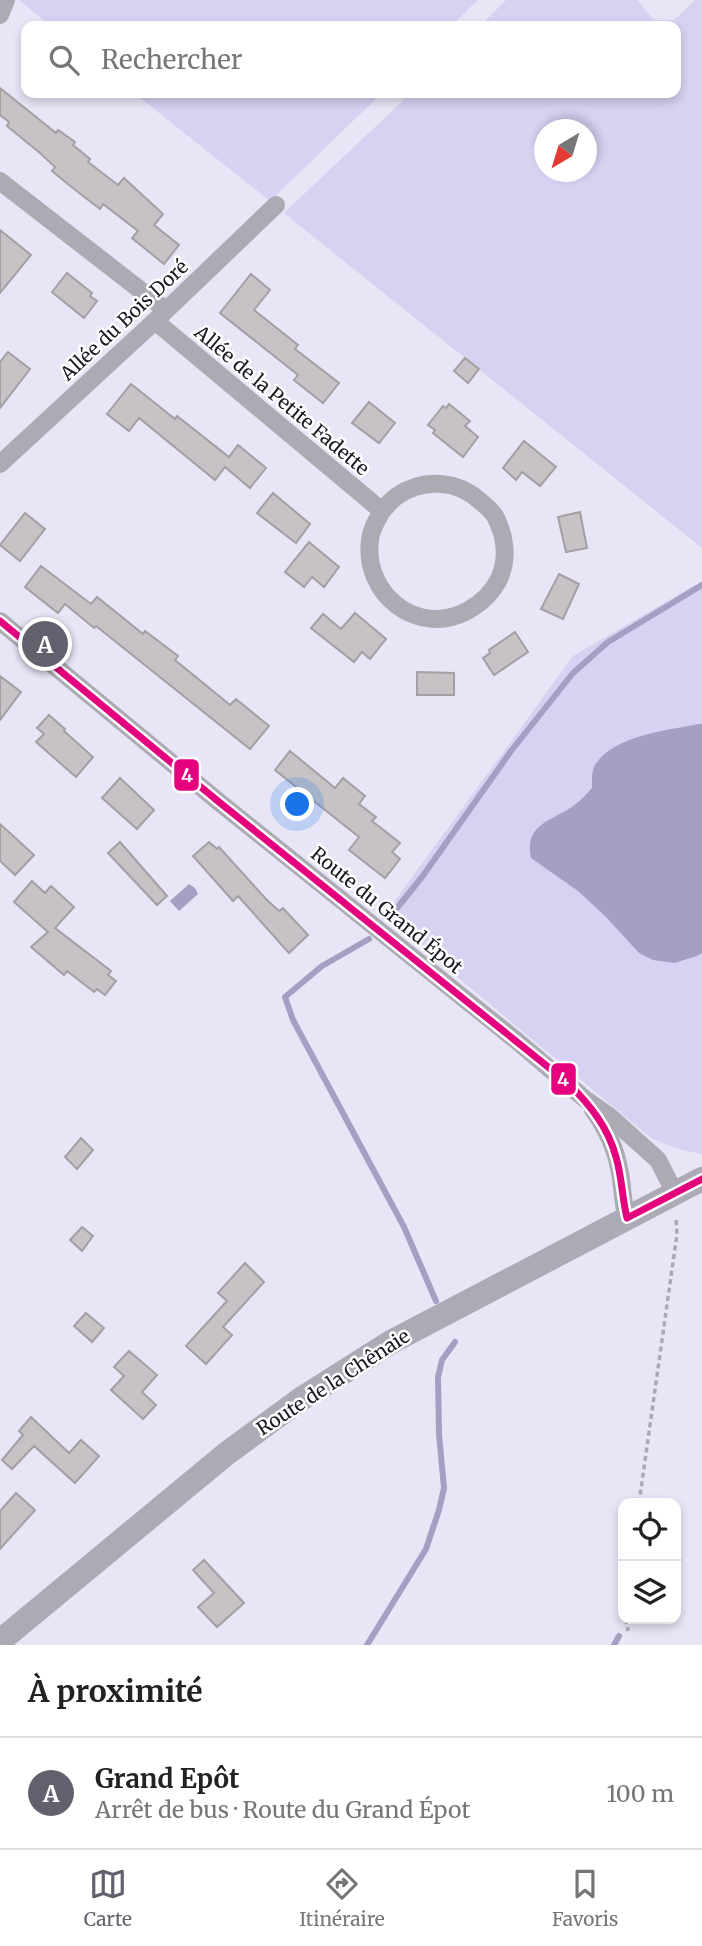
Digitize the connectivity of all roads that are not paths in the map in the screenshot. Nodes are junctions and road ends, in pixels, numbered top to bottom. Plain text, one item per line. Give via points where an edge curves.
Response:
1 (6, 0) edge
2 (0, 15) edge
3 (0, 181) edge
4 (276, 205) dead end
5 (160, 316) junction
6 (0, 464) edge
7 (382, 511) junction
8 (0, 621) edge
9 (585, 1099) junction
10 (702, 1179) edge
11 (672, 1195) junction
12 (627, 1218) junction
13 (0, 1641) edge

1 - 2 street
3 - 5 street, Allée de la Petite Fadette
4 - 5 street, Allée du Bois Doré
5 - 6 street, Allée du Bois Doré
5 - 7 street, Allée de la Petite Fadette
7 - 7 street via 369,542 372,573 383,592 403,610 422,618 456,617 480,604 496,585 505,552 502,532 493,513 471,492 429,483 396,496
8 - 9 street, Route du Grand Épot
9 - 11 street, Route du Grand Épot via 658,1160
9 - 12 street, Route du Grand Épot via 605,1126 615,1151
10 - 11 main road, Route de la Chênaie
11 - 12 main road, Route de la Chênaie
12 - 13 main road, Route de la Chênaie via 391,1342 301,1399 216,1462

